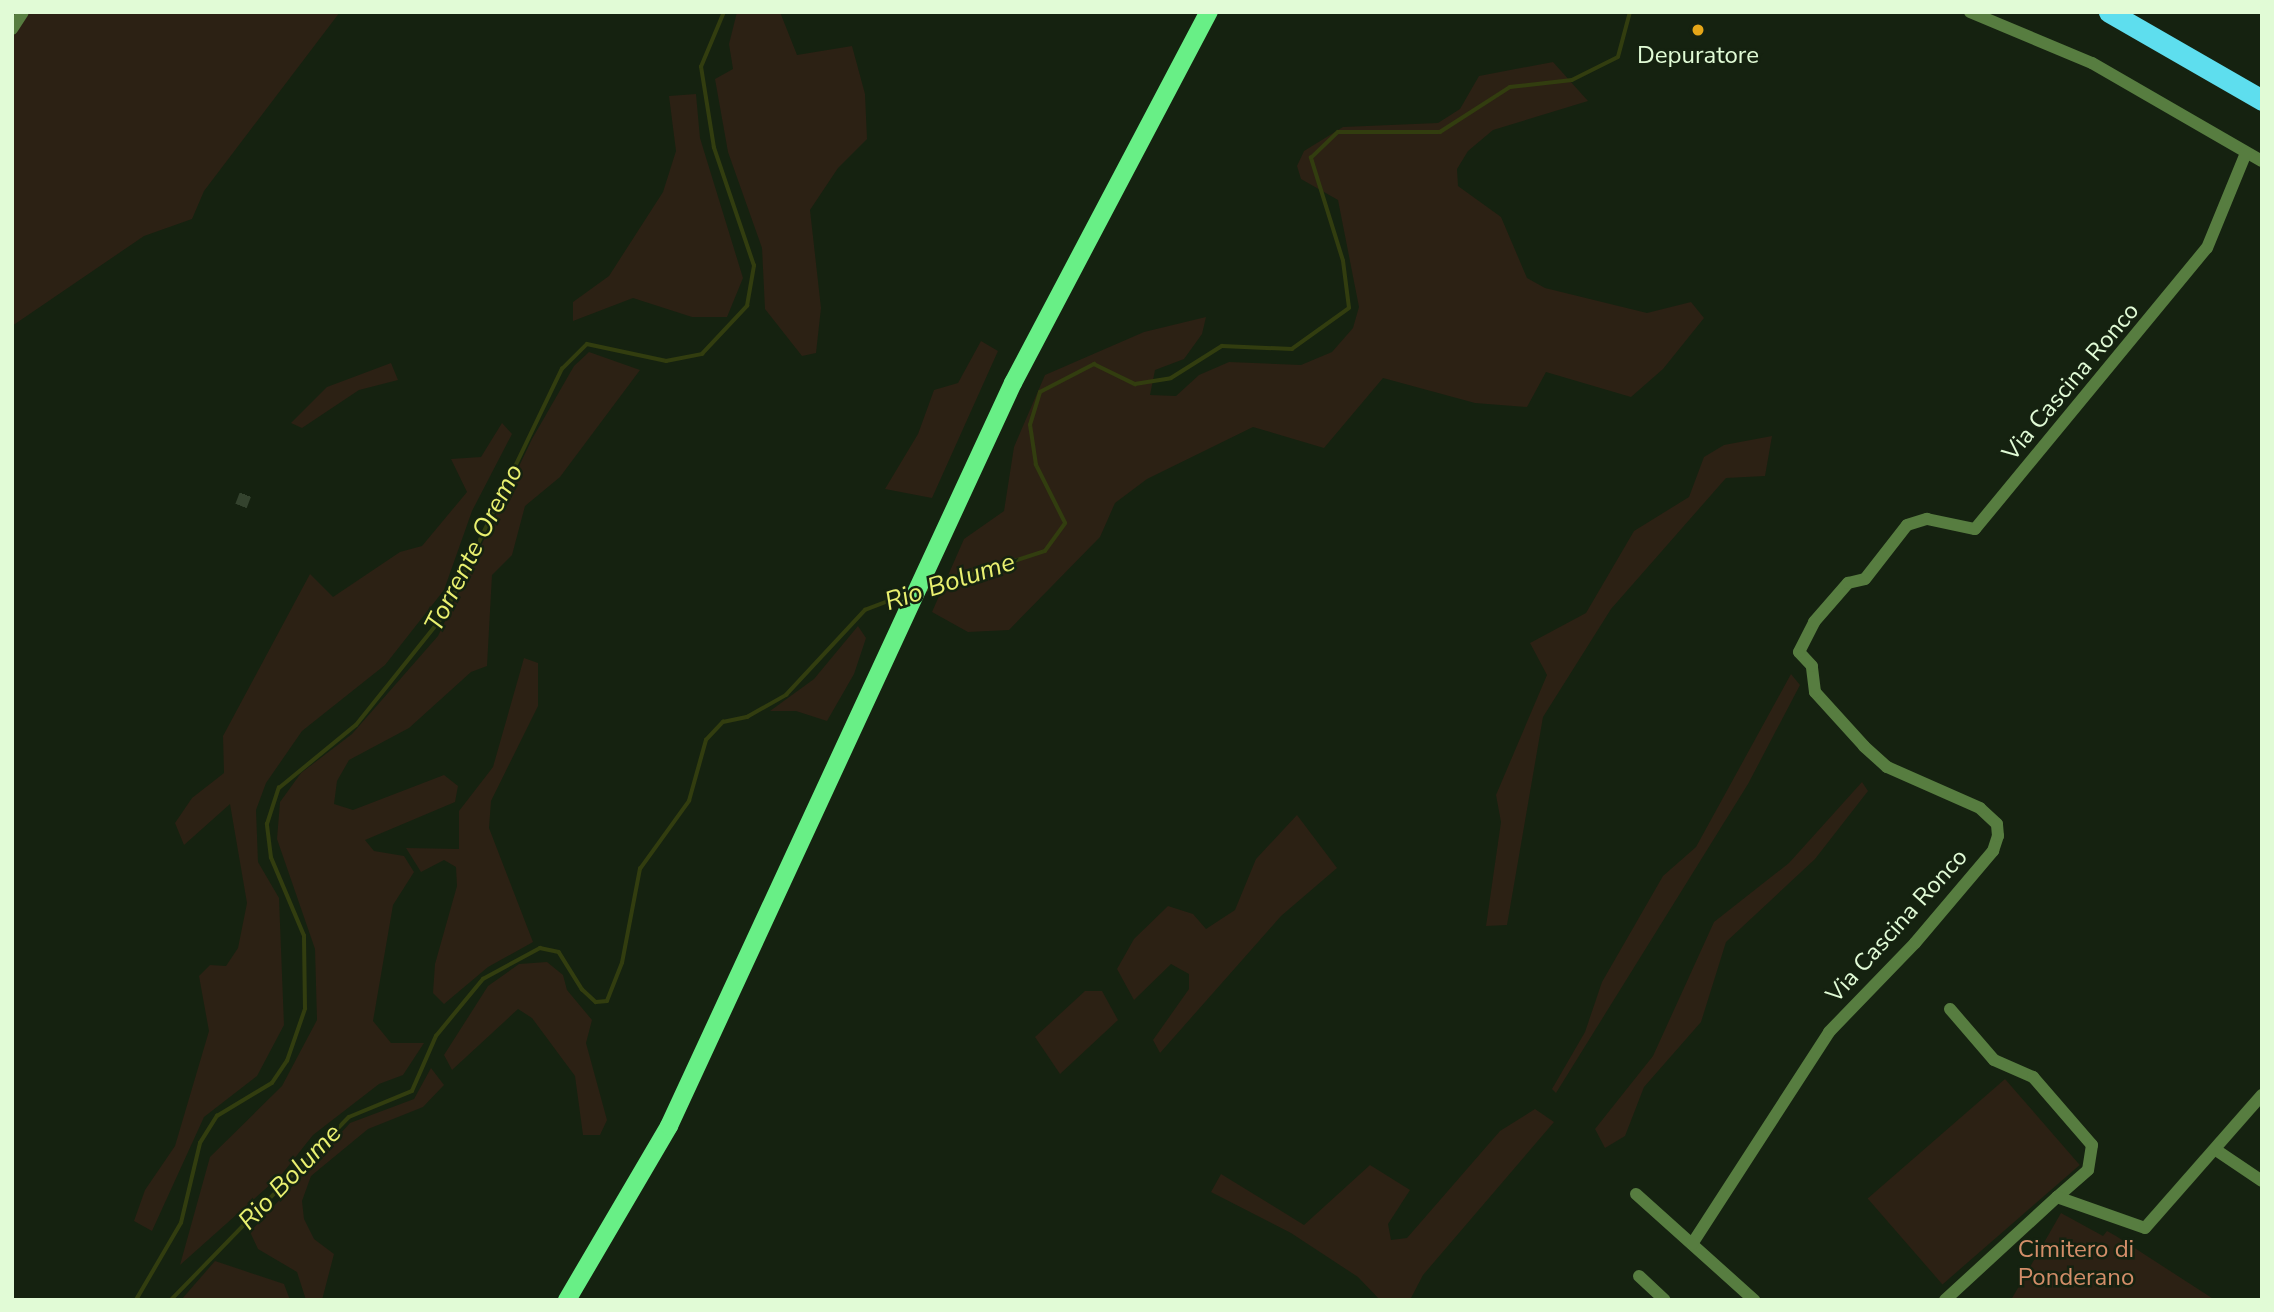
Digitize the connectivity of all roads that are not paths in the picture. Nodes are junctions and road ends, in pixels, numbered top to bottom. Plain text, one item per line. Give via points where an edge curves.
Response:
1 (23, 12) edge
2 (1209, 12) edge
3 (1221, 12) edge
4 (1970, 12) edge
5 (2109, 12) edge
6 (2136, 12) edge
7 (12, 29) edge
8 (1194, 44) junction
9 (2262, 84) edge
10 (2262, 100) edge
11 (2246, 153) junction
12 (2262, 161) edge
13 (1950, 1009) dead end
14 (2262, 1095) edge
15 (2216, 1150) junction
16 (2262, 1181) edge
17 (1636, 1194) dead end
18 (2057, 1197) junction
19 (1692, 1244) junction
20 (1639, 1276) dead end
21 (567, 1300) edge
22 (1665, 1300) edge
23 (1754, 1300) edge
24 (1945, 1300) edge

1 - 7 street
2 - 8 main road
3 - 8 main road
4 - 11 street via 2092,64
5 - 10 highway
6 - 9 highway
8 - 21 main road via 1013,383 668,1126
11 - 12 street
11 - 19 street, Via Cascina Ronco via 2207,248 1975,529 1927,519 1907,525 1865,579 1847,583 1799,652 1812,666 1815,692 1886,767 1980,808 1997,824 1998,836 1993,851 1914,943 1829,1032
13 - 18 street via 1994,1060 2024,1068 2092,1145 2088,1170
14 - 15 street
15 - 16 street
15 - 18 street via 2145,1228
17 - 19 street
18 - 24 street
19 - 23 street
20 - 22 street

